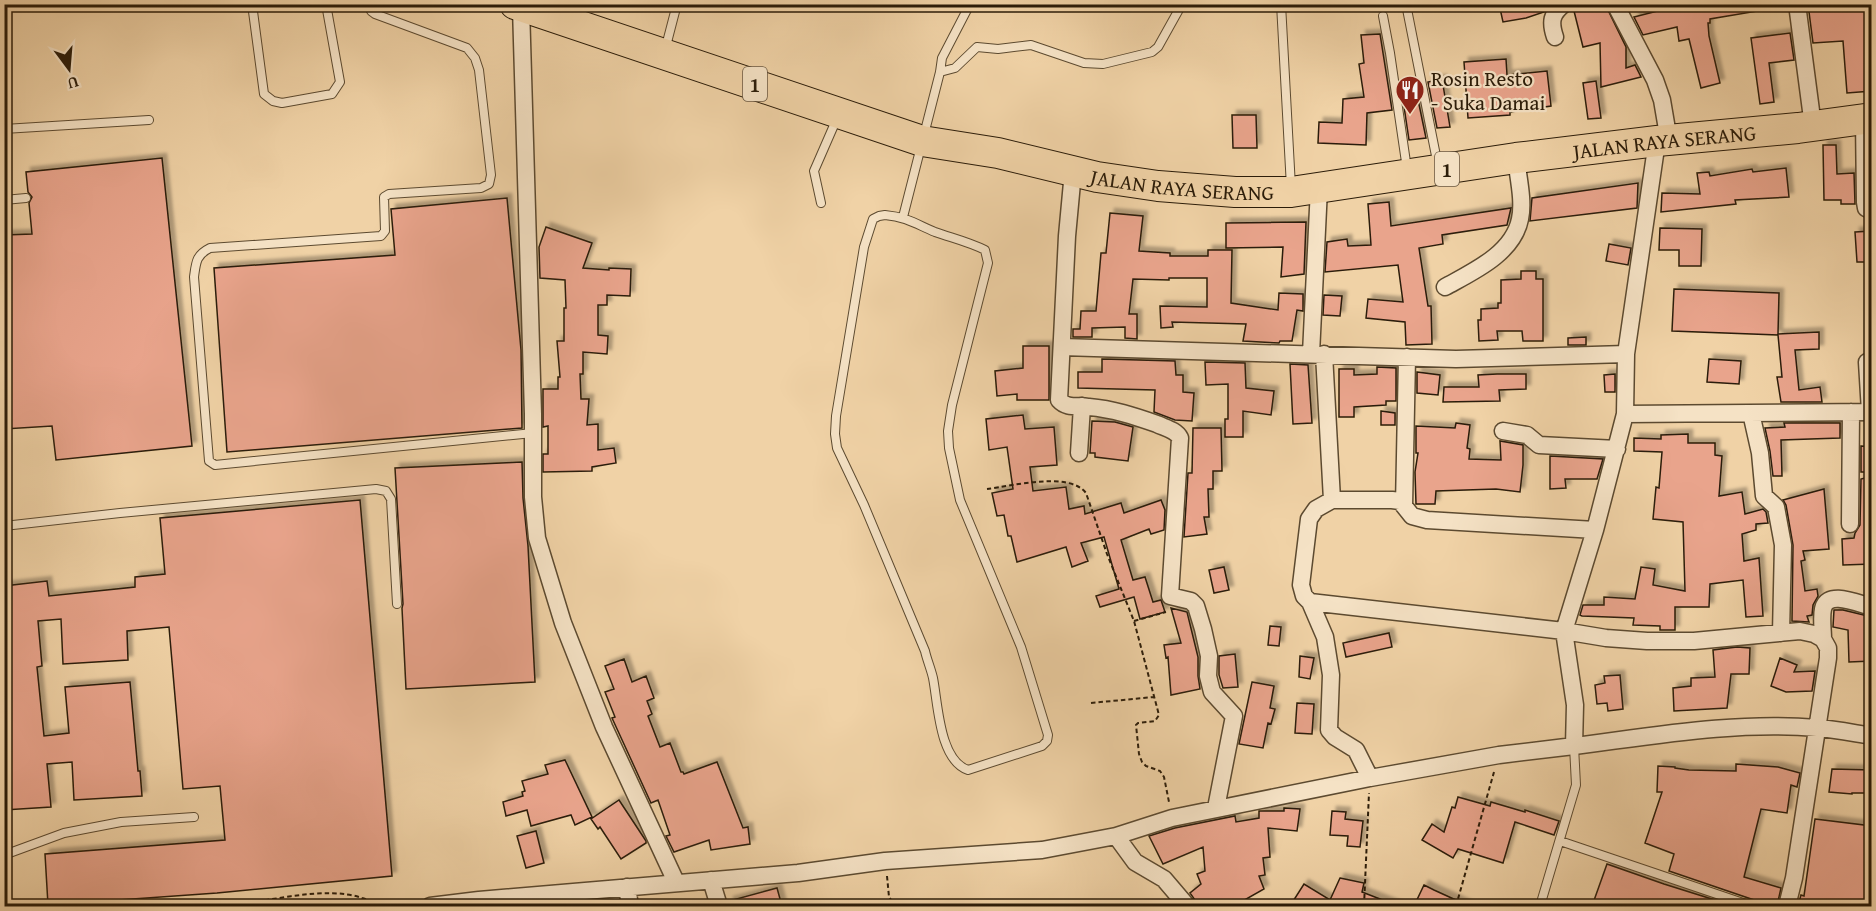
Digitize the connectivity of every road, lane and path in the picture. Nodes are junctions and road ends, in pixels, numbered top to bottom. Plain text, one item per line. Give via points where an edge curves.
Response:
1 (252, 4) edge
2 (326, 4) edge
3 (371, 4) edge
4 (677, 4) edge
5 (970, 4) edge
6 (1182, 4) edge
7 (1281, 4) edge
8 (1406, 4) edge
9 (1564, 4) edge
10 (1615, 4) edge
11 (1797, 4) edge
12 (519, 5) edge
13 (1383, 16) dead end
14 (1556, 37) dead end
15 (664, 54) junction
16 (940, 72) junction
17 (839, 113) junction
18 (1868, 118) edge
19 (149, 120) dead end
20 (1813, 126) junction
21 (4, 129) edge
22 (922, 141) junction
23 (1663, 141) junction
24 (1516, 158) junction
25 (1439, 170) junction
26 (1073, 172) junction
27 (1408, 176) junction
28 (1305, 190) junction
29 (26, 198) dead end
30 (4, 200) edge
31 (821, 203) dead end
32 (1872, 211) edge
33 (903, 217) junction
34 (1445, 287) dead end
35 (1062, 346) junction
36 (1317, 354) junction
37 (1626, 354) junction
38 (1407, 357) junction
39 (1867, 362) dead end
40 (1082, 406) junction
41 (1851, 412) junction
42 (1871, 412) edge
43 (1751, 413) junction
44 (1625, 414) junction
45 (1503, 431) dead end
46 (532, 433) junction
47 (1617, 449) junction
48 (1079, 453) dead end
49 (987, 489) dead end
50 (1332, 500) junction
51 (1404, 506) junction
52 (1850, 524) dead end
53 (4, 526) edge
54 (1595, 530) junction
55 (1170, 596) junction
56 (1310, 602) junction
57 (397, 604) dead end
58 (1872, 607) edge
59 (1134, 621) junction
60 (1564, 631) junction
61 (1781, 633) junction
62 (1823, 639) junction
63 (1154, 697) junction
64 (1091, 703) dead end
65 (1817, 728) junction
66 (1872, 736) edge
67 (1574, 746) junction
68 (1499, 754) junction
69 (1370, 778) junction
70 (1216, 808) junction
71 (194, 817) dead end
72 (1172, 818) junction
73 (1122, 834) junction
74 (1560, 841) junction
75 (4, 855) edge
76 (885, 861) junction
77 (711, 880) junction
78 (676, 882) junction
79 (627, 886) junction
80 (481, 903) edge
81 (228, 906) edge
82 (378, 906) edge
83 (430, 906) edge
84 (630, 906) edge
85 (718, 906) edge
86 (896, 906) edge
87 (1187, 906) edge
88 (1364, 906) edge
89 (1456, 906) edge
90 (1540, 906) edge
91 (1752, 906) edge
92 (1787, 906) edge

1 - 2 lane via 264,94 282,103 332,94 340,82
3 - 46 lane via 375,14 467,48 475,58 489,184 481,188 389,194 384,197 385,231 381,236 210,248 201,253 194,277 209,461 215,465
4 - 15 lane
5 - 16 lane via 942,58
6 - 16 lane via 1158,47 1147,54 1103,64 1084,63 1031,45 977,47 955,68
7 - 28 lane
8 - 25 lane
9 - 14 street via 1552,20
10 - 23 street via 1655,80 1662,100
11 - 20 street
12 - 15 highway, JALAN RAYA SERANG / 1
12 - 46 street
13 - 27 lane
15 - 17 highway, JALAN RAYA SERANG / 1
16 - 22 lane
17 - 22 highway, JALAN RAYA SERANG / 1
17 - 31 lane via 814,171
18 - 20 highway, JALAN RAYA SERANG / 1
18 - 32 street via 1865,202
19 - 21 lane
20 - 23 highway, JALAN RAYA SERANG / 1
22 - 26 highway, JALAN RAYA SERANG / 1 via 1011,156
22 - 33 lane
23 - 24 highway, JALAN RAYA SERANG / 1
23 - 37 street
24 - 25 highway, JALAN RAYA SERANG / 1
24 - 34 street via 1521,218 1517,230 1491,260
25 - 27 highway, JALAN RAYA SERANG / 1
26 - 28 highway, JALAN RAYA SERANG / 1 via 1158,186 1235,192
26 - 35 street
27 - 28 highway, JALAN RAYA SERANG / 1
28 - 36 street
29 - 30 lane
33 - 33 lane via 885,215 873,219 864,247 835,434 837,447 925,651 941,730 952,756 960,767 968,770 1042,746 1048,735 1021,647 960,500 948,448 952,405 987,256 985,250 974,244
35 - 36 street
35 - 40 street via 1059,400 1068,406
36 - 38 street
36 - 50 street
37 - 38 street
37 - 44 street
38 - 51 street
39 - 42 street
40 - 48 street
40 - 55 street via 1131,415 1178,434 1181,445
41 - 42 street
41 - 43 street
41 - 52 street
43 - 44 street
43 - 61 street via 1763,491 1776,507 1783,545
44 - 47 street
45 - 47 street via 1527,435 1539,445
46 - 78 street via 537,538 556,602 604,727
47 - 54 street
49 - 59 path via 1061,481 1082,487
50 - 51 street via 1392,500
50 - 56 street via 1316,509 1306,530 1301,585
51 - 54 street via 1412,516 1427,520
53 - 57 lane via 376,489 386,491 391,499
54 - 60 street
55 - 59 path via 1169,612
55 - 70 street via 1196,606 1209,656 1212,692 1234,716
56 - 60 street
56 - 69 street via 1325,637 1331,675 1329,730 1356,750
58 - 62 street via 1842,599 1826,602
59 - 63 path
60 - 61 street via 1606,638 1694,641
60 - 67 street via 1575,705
61 - 62 street via 1800,631
62 - 65 street via 1828,658
63 - 64 path
63 - 72 path via 1158,718 1138,723 1136,737 1142,762 1164,777
65 - 66 street
65 - 67 street via 1737,728
65 - 92 street
67 - 68 street
67 - 74 lane via 1576,785
68 - 69 street
68 - 89 path
69 - 70 street
69 - 88 path
70 - 72 street
71 - 75 lane via 98,826 64,833
72 - 73 street
73 - 76 street via 1042,850
73 - 87 street via 1135,862 1164,879
74 - 90 lane
74 - 91 lane
76 - 77 street
76 - 86 path via 889,897
77 - 78 street
77 - 85 street
78 - 79 street
79 - 80 street
79 - 84 street
80 - 83 street
81 - 82 path via 279,897 342,894 362,897

